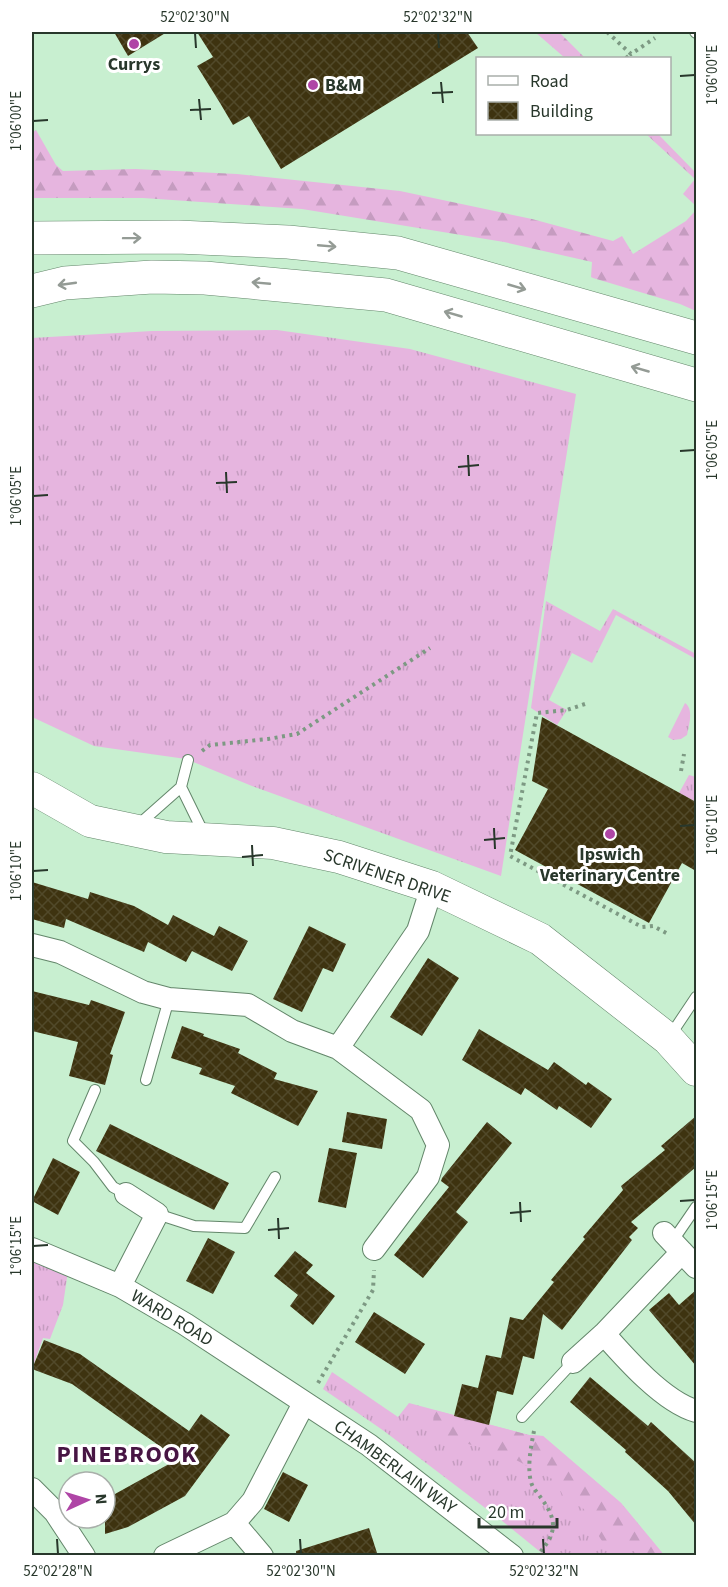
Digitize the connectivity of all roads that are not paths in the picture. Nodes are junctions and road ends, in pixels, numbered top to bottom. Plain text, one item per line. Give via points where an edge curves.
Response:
1 (32, 238) edge
2 (32, 291) edge
3 (696, 338) edge
4 (696, 385) edge
5 (188, 760) road end
6 (181, 787) junction
7 (32, 788) edge
8 (132, 830) junction
9 (207, 839) junction
10 (432, 887) junction
11 (32, 945) edge
12 (696, 997) edge
13 (169, 999) junction
14 (668, 1039) junction
15 (338, 1048) junction
16 (696, 1070) edge
17 (146, 1080) dead end
18 (95, 1090) dead end
19 (275, 1177) dead end
20 (126, 1194) joint
21 (696, 1208) edge
22 (157, 1214) junction
23 (374, 1248) road end
24 (679, 1248) edge
25 (32, 1249) edge
26 (120, 1286) junction
27 (604, 1334) junction
28 (573, 1362) joint
29 (304, 1403) junction
30 (696, 1411) edge
31 (522, 1417) dead end
32 (32, 1489) edge
33 (234, 1522) junction
34 (84, 1556) edge
35 (165, 1556) edge
36 (262, 1556) edge
37 (512, 1556) edge

1 -> 3 main road via 178,237 398,253
4 -> 2 main road via 386,295 205,278 152,277 64,283
5 - 6 lane
6 - 8 lane
6 - 9 lane
7 - 8 street, SCRIVENER DRIVE via 90,821
8 - 9 street, SCRIVENER DRIVE
9 - 10 street, SCRIVENER DRIVE via 273,843 328,854
10 - 14 street, SCRIVENER DRIVE via 540,939
10 - 15 street via 418,931
11 - 13 street via 60,952 142,992
12 - 14 lane
13 - 15 street via 248,1005 292,1031
13 - 17 lane
14 - 16 street, SCRIVENER DRIVE
15 - 23 street via 421,1110 438,1145 428,1177
18 - 20 lane via 73,1141 113,1187
19 - 22 lane via 245,1228 194,1226
20 - 22 street
21 - 24 lane
22 - 26 street
24 - 27 street
25 - 26 street, WARD ROAD
26 - 29 street, WARD ROAD
27 - 28 street
27 - 30 street via 663,1391
28 - 31 lane
29 - 33 street via 253,1501
29 - 37 street, CHAMBERLAIN WAY via 369,1445
32 - 34 street via 56,1512
33 - 35 street
33 - 36 street

